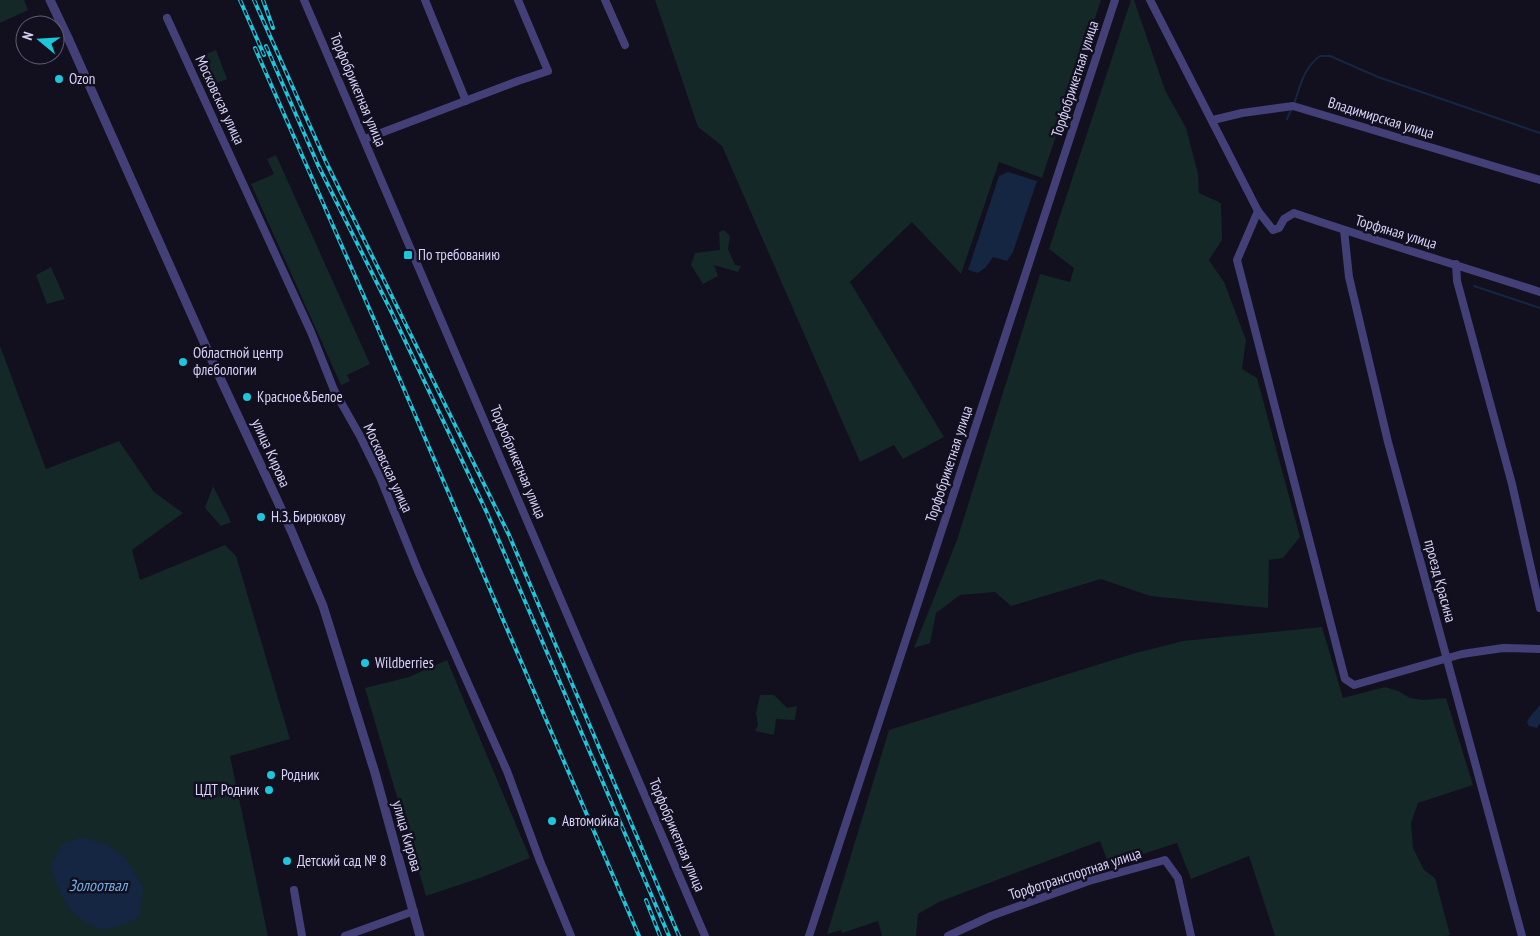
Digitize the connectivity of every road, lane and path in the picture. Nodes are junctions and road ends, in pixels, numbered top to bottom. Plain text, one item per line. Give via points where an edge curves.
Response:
1 (50, 0) edge
2 (304, 0) edge
3 (425, 0) edge
4 (518, 0) edge
5 (605, 0) edge
6 (1115, 0) edge
7 (1150, 0) edge
8 (168, 18) dead end
9 (625, 45) dead end
10 (466, 101) junction
11 (1213, 120) junction
12 (364, 139) junction
13 (1540, 180) edge
14 (1258, 211) junction
15 (1344, 230) junction
16 (1456, 264) junction
17 (1540, 292) edge
18 (1540, 608) edge
19 (1540, 649) edge
20 (1447, 659) junction
21 (294, 890) dead end
22 (414, 911) junction
23 (302, 936) edge
24 (345, 936) edge
25 (420, 936) edge
26 (571, 936) edge
27 (705, 936) edge
28 (809, 936) edge
29 (948, 936) edge
30 (1191, 936) edge
31 (1522, 936) edge

1 - 22 street, улица Кирова via 323,606
2 - 12 street, Торфобрикетная улица
3 - 10 street
4 - 10 street via 548,71
5 - 9 street
6 - 28 street, Торфобрикетная улица
7 - 11 street
8 - 26 street, Московская улица via 311,332 334,390 380,477 418,572 507,771
10 - 12 street
11 - 13 street, Владимирская улица via 1242,112 1293,106
11 - 14 street
12 - 27 street, Торфобрикетная улица
14 - 15 street, Торфяная улица via 1273,230 1280,228 1284,219 1294,213
14 - 20 street via 1237,260 1346,679 1354,685
15 - 16 street, Торфяная улица
15 - 20 street, проезд Красина via 1349,277 1388,442
16 - 17 street, Торфяная улица
16 - 18 street via 1457,280 1512,484
19 - 20 street via 1503,648
20 - 31 street, проезд Красина
21 - 23 street
22 - 24 street
22 - 25 street, улица Кирова
29 - 30 street, Торфотранспортная улица via 991,916 1089,881 1165,860 1178,878

